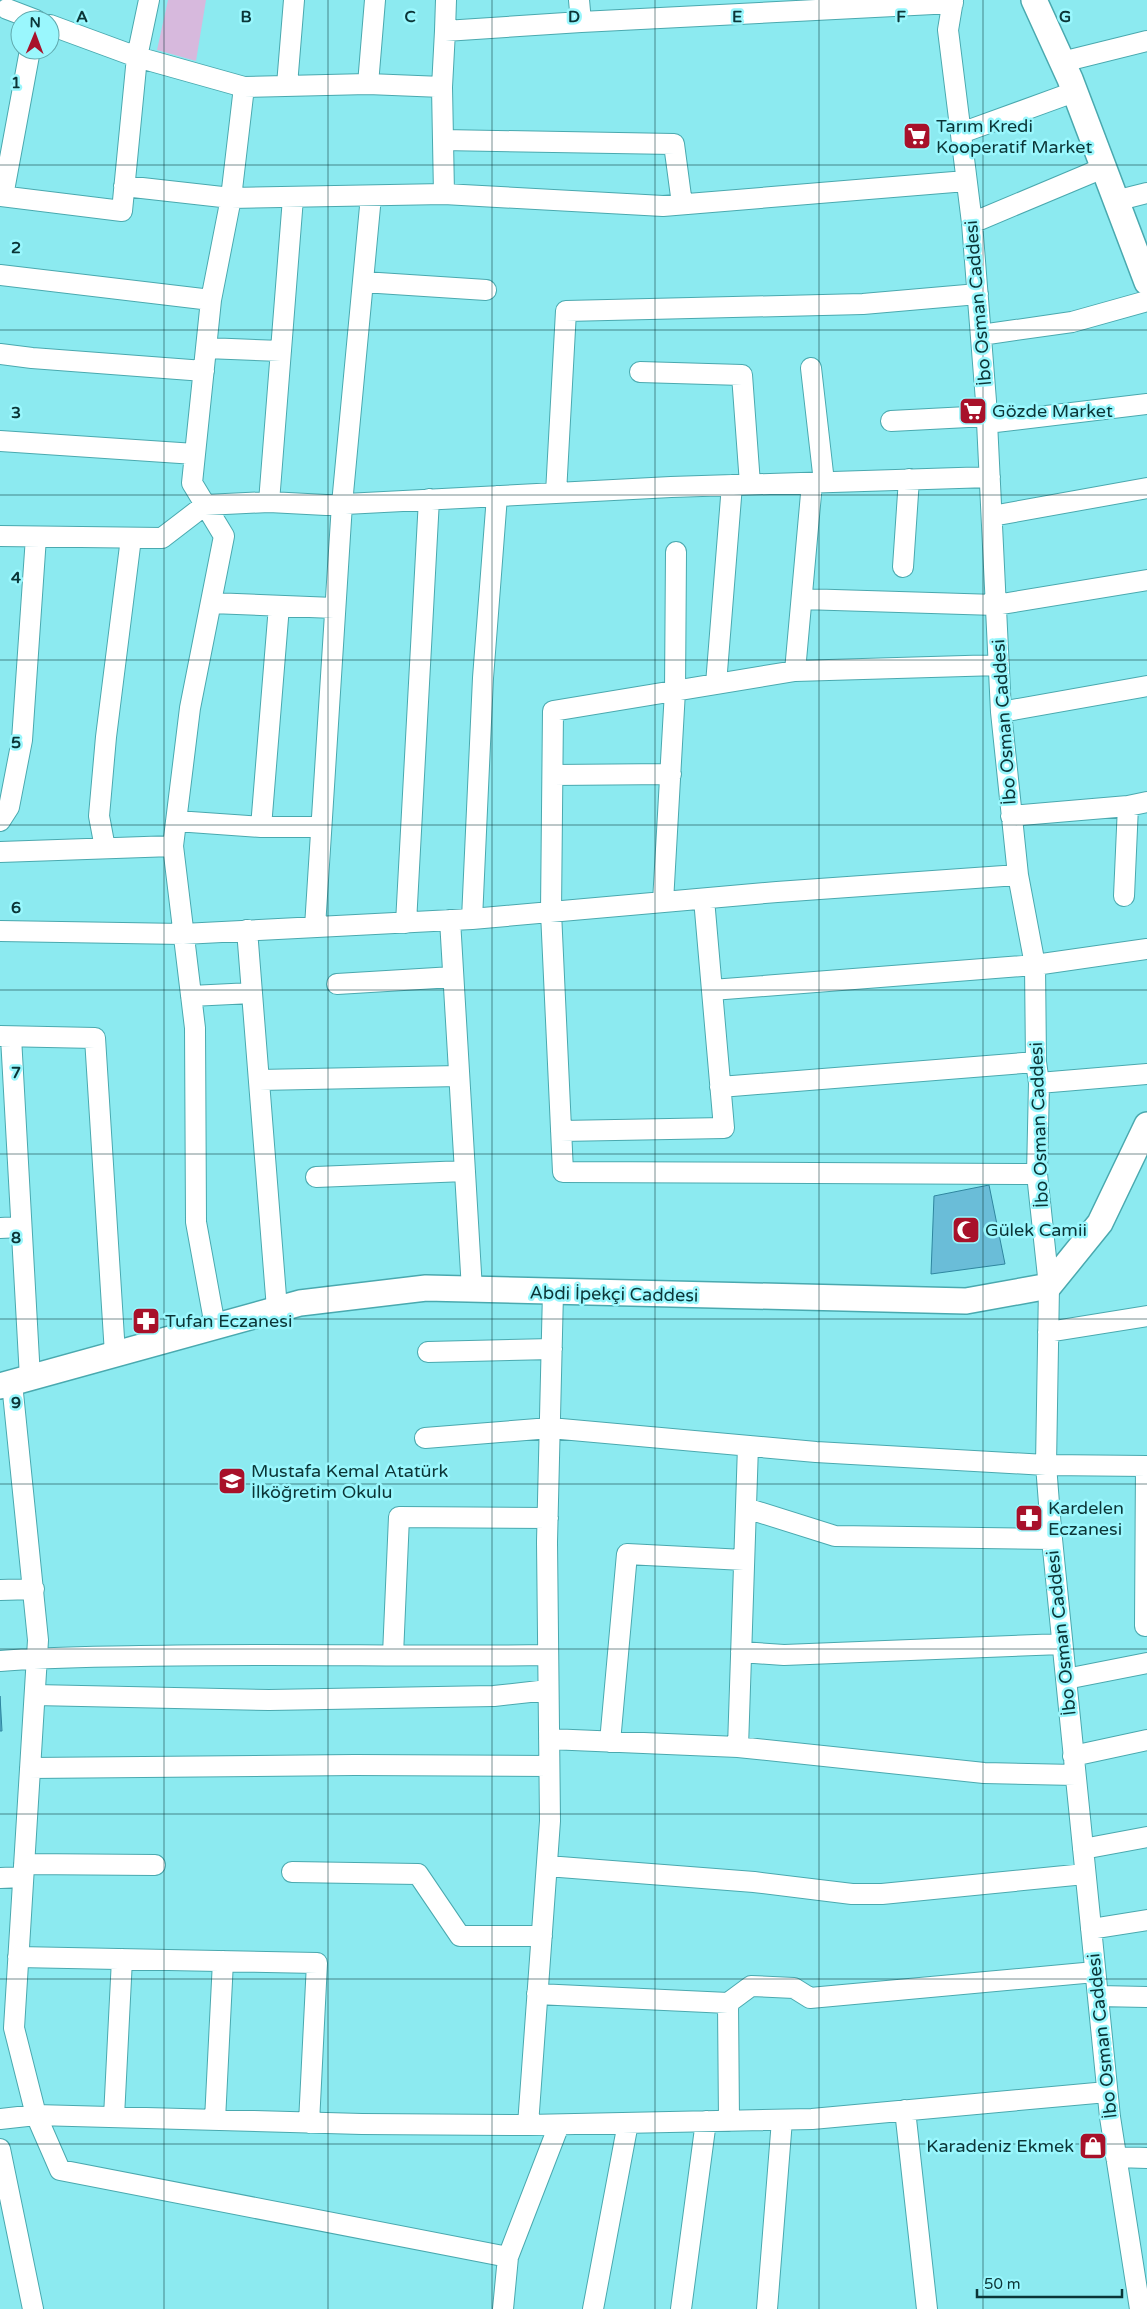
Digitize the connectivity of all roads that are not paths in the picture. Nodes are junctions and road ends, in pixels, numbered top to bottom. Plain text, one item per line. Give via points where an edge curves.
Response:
1 (150, 0) edge
2 (294, 0) edge
3 (375, 0) edge
4 (446, 0) edge
5 (579, 0) edge
6 (1034, 0) edge
7 (953, 2) edge
8 (581, 22) junction
9 (60, 29) edge
10 (445, 31) junction
11 (1147, 41) edge
12 (137, 58) junction
13 (28, 60) edge
14 (1062, 62) junction
15 (368, 84) junction
16 (287, 85) junction
17 (442, 87) junction
18 (244, 88) junction
19 (1074, 92) junction
20 (961, 133) junction
21 (443, 140) junction
22 (1103, 168) junction
23 (966, 180) junction
24 (124, 186) junction
25 (1147, 192) edge
26 (444, 194) junction
27 (1, 196) edge
28 (371, 196) junction
29 (230, 198) junction
30 (293, 198) junction
31 (682, 204) junction
32 (1147, 205) edge
33 (1117, 206) junction
34 (972, 223) junction
35 (0, 275) edge
36 (363, 282) junction
37 (1147, 282) edge
38 (486, 290) dead end
39 (978, 294) junction
40 (211, 300) junction
41 (1147, 301) edge
42 (981, 335) junction
43 (206, 348) junction
44 (281, 351) junction
45 (0, 354) edge
46 (811, 368) dead end
47 (204, 372) junction
48 (640, 372) dead end
49 (1147, 404) edge
50 (987, 420) junction
51 (891, 421) dead end
52 (0, 441) edge
53 (195, 454) junction
54 (990, 477) junction
55 (909, 480) junction
56 (818, 482) junction
57 (741, 485) junction
58 (1147, 488) edge
59 (556, 493) junction
60 (497, 496) junction
61 (429, 499) junction
62 (269, 502) junction
63 (342, 504) junction
64 (206, 505) junction
65 (992, 516) junction
66 (0, 536) edge
67 (36, 537) junction
68 (131, 538) junction
69 (676, 552) dead end
70 (903, 567) dead end
71 (1147, 580) edge
72 (802, 599) junction
73 (211, 603) junction
74 (996, 605) junction
75 (279, 606) junction
76 (334, 608) junction
77 (999, 665) junction
78 (795, 671) junction
79 (716, 684) junction
80 (1147, 686) edge
81 (675, 691) junction
82 (1001, 712) junction
83 (671, 774) junction
84 (553, 775) junction
85 (1137, 804) edge
86 (1010, 816) junction
87 (0, 821) edge
88 (176, 821) junction
89 (261, 827) junction
90 (321, 827) junction
91 (173, 846) junction
92 (105, 848) junction
93 (0, 852) edge
94 (1018, 875) junction
95 (1124, 896) dead end
96 (704, 899) junction
97 (663, 902) junction
98 (551, 912) junction
99 (472, 919) junction
100 (450, 920) junction
101 (406, 922) junction
102 (315, 927) junction
103 (247, 930) junction
104 (0, 931) edge
105 (184, 934) junction
106 (1147, 949) edge
107 (1035, 965) junction
108 (453, 977) junction
109 (337, 984) dead end
110 (712, 990) junction
111 (252, 993) junction
112 (191, 996) junction
113 (6, 1036) edge
114 (1036, 1062) junction
115 (1147, 1074) edge
116 (459, 1076) junction
117 (259, 1080) junction
118 (1039, 1083) junction
119 (720, 1087) junction
120 (1147, 1125) edge
121 (561, 1131) junction
122 (1139, 1160) edge
123 (465, 1170) junction
124 (1038, 1174) junction
125 (316, 1177) dead end
126 (21, 1227) junction
127 (0, 1228) edge
128 (1049, 1286) junction
129 (472, 1290) junction
130 (553, 1292) junction
131 (277, 1310) junction
132 (1147, 1316) edge
133 (215, 1326) junction
134 (1048, 1332) junction
135 (552, 1349) junction
136 (428, 1352) dead end
137 (116, 1354) junction
138 (14, 1382) edge
139 (550, 1428) junction
140 (424, 1438) dead end
141 (748, 1446) junction
142 (1046, 1465) junction
143 (1146, 1466) edge
144 (746, 1508) junction
145 (548, 1518) junction
146 (1052, 1538) junction
147 (1146, 1554) edge
148 (744, 1560) junction
149 (34, 1589) junction
150 (0, 1590) edge
151 (1145, 1626) dead end
152 (1062, 1644) junction
153 (741, 1652) junction
154 (393, 1655) junction
155 (548, 1655) junction
156 (37, 1658) junction
157 (0, 1661) edge
158 (1147, 1663) edge
159 (1066, 1679) junction
160 (548, 1690) junction
161 (35, 1695) junction
162 (549, 1739) junction
163 (1147, 1740) edge
164 (610, 1742) junction
165 (738, 1747) junction
166 (549, 1766) junction
167 (1074, 1766) junction
168 (30, 1768) junction
169 (1147, 1837) edge
170 (1083, 1849) junction
171 (155, 1864) dead end
172 (547, 1866) junction
173 (24, 1870) junction
174 (292, 1872) dead end
175 (1085, 1874) junction
176 (0, 1878) edge
177 (1147, 1920) edge
178 (1091, 1929) junction
179 (542, 1936) junction
180 (12, 1951) edge
181 (122, 1959) junction
182 (223, 1961) junction
183 (1095, 1972) junction
184 (537, 1994) junction
185 (1098, 1996) junction
186 (1147, 1997) edge
187 (728, 2002) junction
188 (1107, 2092) junction
189 (905, 2110) junction
190 (36, 2115) junction
191 (114, 2117) junction
192 (0, 2119) edge
193 (215, 2120) junction
194 (782, 2120) junction
195 (706, 2121) junction
196 (729, 2121) junction
197 (309, 2123) junction
198 (628, 2123) junction
199 (528, 2125) junction
200 (559, 2125) junction
201 (0, 2149) edge
202 (1116, 2157) junction
203 (1147, 2158) edge
204 (508, 2257) junction
205 (33, 2309) edge
206 (503, 2309) edge
207 (593, 2309) edge
208 (681, 2309) edge
209 (767, 2309) edge
210 (927, 2309) edge
211 (1140, 2309) edge

1 - 12 street
2 - 16 street
3 - 15 street
4 - 10 street
5 - 8 street
6 - 14 main road
7 - 8 street
7 - 20 street, İbo Osman Caddesi via 948,30
8 - 10 street
9 - 12 street
10 - 17 street
11 - 14 street
12 - 18 street
12 - 24 street
13 - 27 street
14 - 19 main road
15 - 16 street
15 - 17 street
16 - 18 street
17 - 21 street
18 - 29 street
19 - 20 street
19 - 22 main road
20 - 23 street, İbo Osman Caddesi
21 - 26 street
21 - 31 street via 674,144
22 - 33 main road
22 - 34 street
23 - 31 street
23 - 34 street, İbo Osman Caddesi
24 - 27 street via 122,211
24 - 29 street
25 - 33 street
26 - 28 street
26 - 31 street via 663,206
28 - 30 street
28 - 36 street
29 - 30 street
29 - 40 street
30 - 44 street
32 - 33 street
33 - 37 main road
34 - 39 street, İbo Osman Caddesi
35 - 40 street
36 - 38 street
36 - 63 street
39 - 42 street, İbo Osman Caddesi
39 - 59 street via 863,304 566,311
40 - 43 street
41 - 42 street via 1072,322
42 - 50 street, İbo Osman Caddesi
43 - 44 street
43 - 47 street
44 - 62 street
45 - 47 street
46 - 56 street
47 - 53 street
48 - 57 street via 742,375
49 - 50 street
50 - 51 street
50 - 54 street, İbo Osman Caddesi
52 - 53 street
53 - 64 street via 192,483
54 - 55 street
54 - 65 street, İbo Osman Caddesi
55 - 56 street
55 - 70 street
56 - 57 street
56 - 72 street
57 - 59 street
57 - 79 street
58 - 65 street
59 - 60 street
60 - 61 street
60 - 99 street via 483,678
61 - 63 street
61 - 101 street
62 - 63 street
62 - 64 street
63 - 76 street
64 - 68 street via 162,538
64 - 73 street via 224,536
65 - 74 street, İbo Osman Caddesi
66 - 67 street
67 - 68 street
67 - 87 street via 22,740 9,807
68 - 92 street via 99,816
69 - 81 street
71 - 74 street
72 - 74 street
72 - 78 street
73 - 75 street
73 - 88 street via 190,708
74 - 77 street, İbo Osman Caddesi
75 - 76 street
75 - 89 street
76 - 90 street
77 - 78 street
77 - 82 street, İbo Osman Caddesi
78 - 79 street
79 - 81 street
80 - 82 street
81 - 83 street
81 - 84 street via 553,712
82 - 86 street, İbo Osman Caddesi
83 - 84 street
83 - 97 street
84 - 98 street
85 - 86 street
85 - 95 street
86 - 94 street, İbo Osman Caddesi
88 - 89 street
88 - 91 street
89 - 90 street
90 - 102 street
91 - 92 street
91 - 105 street
92 - 93 street
94 - 96 street
94 - 107 street, İbo Osman Caddesi
96 - 97 street
96 - 110 street
97 - 98 street
98 - 99 street
98 - 121 street
99 - 100 street
100 - 101 street
100 - 108 street
101 - 102 street
102 - 103 street
103 - 105 street
103 - 111 street
104 - 105 street
105 - 112 street
106 - 107 street
107 - 110 street
107 - 114 street, İbo Osman Caddesi
108 - 109 street
108 - 116 street
110 - 119 street
111 - 112 street
111 - 117 street
112 - 133 street via 195,1028 196,1222
113 - 126 street
113 - 137 street via 95,1038
114 - 118 street, İbo Osman Caddesi
114 - 119 street
115 - 118 street
116 - 117 street
116 - 123 street
117 - 131 street
118 - 124 street, İbo Osman Caddesi
119 - 121 street via 724,1128
120 - 122 main road
121 - 124 street via 563,1172
122 - 128 main road via 1100,1223
123 - 125 street
123 - 129 street
124 - 128 street, İbo Osman Caddesi
126 - 127 street
126 - 138 street
128 - 130 main road, Abdi İpekçi Caddesi via 966,1301
128 - 134 street, İbo Osman Caddesi
129 - 130 main road, Abdi İpekçi Caddesi
129 - 131 main road, Abdi İpekçi Caddesi via 426,1288 300,1303
130 - 135 street
131 - 133 main road, Abdi İpekçi Caddesi
132 - 134 street
133 - 137 main road, Abdi İpekçi Caddesi
134 - 142 street, İbo Osman Caddesi
135 - 136 street
135 - 139 street
137 - 138 main road, Abdi İpekçi Caddesi
138 - 149 street
139 - 140 street
139 - 141 street
139 - 145 street
141 - 142 street
141 - 144 street
142 - 143 street
142 - 146 street, İbo Osman Caddesi
143 - 147 street
144 - 146 street via 835,1536
144 - 148 street
145 - 154 street via 398,1518
145 - 155 street
146 - 152 street, İbo Osman Caddesi
147 - 151 street
148 - 153 street
148 - 164 street via 627,1554
149 - 150 street
149 - 156 street
152 - 153 street via 784,1655
152 - 159 street, İbo Osman Caddesi
153 - 165 street
154 - 155 street
154 - 156 street via 240,1653
155 - 160 street
156 - 157 street
156 - 161 street
158 - 159 street
159 - 167 street, İbo Osman Caddesi
160 - 161 street via 494,1696 269,1700
160 - 162 street
161 - 168 street
162 - 164 street
162 - 166 street
163 - 167 street
164 - 165 street
165 - 167 street via 984,1773
166 - 168 street
166 - 172 street
167 - 170 street, İbo Osman Caddesi
168 - 173 street
169 - 170 street
170 - 175 street, İbo Osman Caddesi
171 - 173 street
172 - 175 street via 754,1882 852,1894 882,1894
172 - 179 street
173 - 176 street
173 - 180 street
174 - 179 street via 418,1874 460,1936
175 - 178 street, İbo Osman Caddesi
177 - 178 street
178 - 183 street, İbo Osman Caddesi
179 - 184 street
180 - 181 street
180 - 190 street via 14,2028
181 - 182 street
181 - 191 street
182 - 193 street
182 - 197 street via 317,1963
183 - 185 street, İbo Osman Caddesi
183 - 187 street via 810,1998 794,1988 751,1986
184 - 187 street
184 - 199 street
185 - 186 street
185 - 188 street, İbo Osman Caddesi
187 - 196 street
188 - 189 street
188 - 202 street, İbo Osman Caddesi
189 - 194 street
189 - 210 street
190 - 191 street
190 - 192 street
190 - 204 street via 60,2170
191 - 193 street
193 - 197 street
194 - 196 street
194 - 209 street
195 - 196 street
195 - 198 street
195 - 208 street
197 - 199 street
198 - 200 street
198 - 207 street
199 - 200 street
200 - 204 street
201 - 205 street
202 - 203 street
202 - 211 street, İbo Osman Caddesi
204 - 206 street

